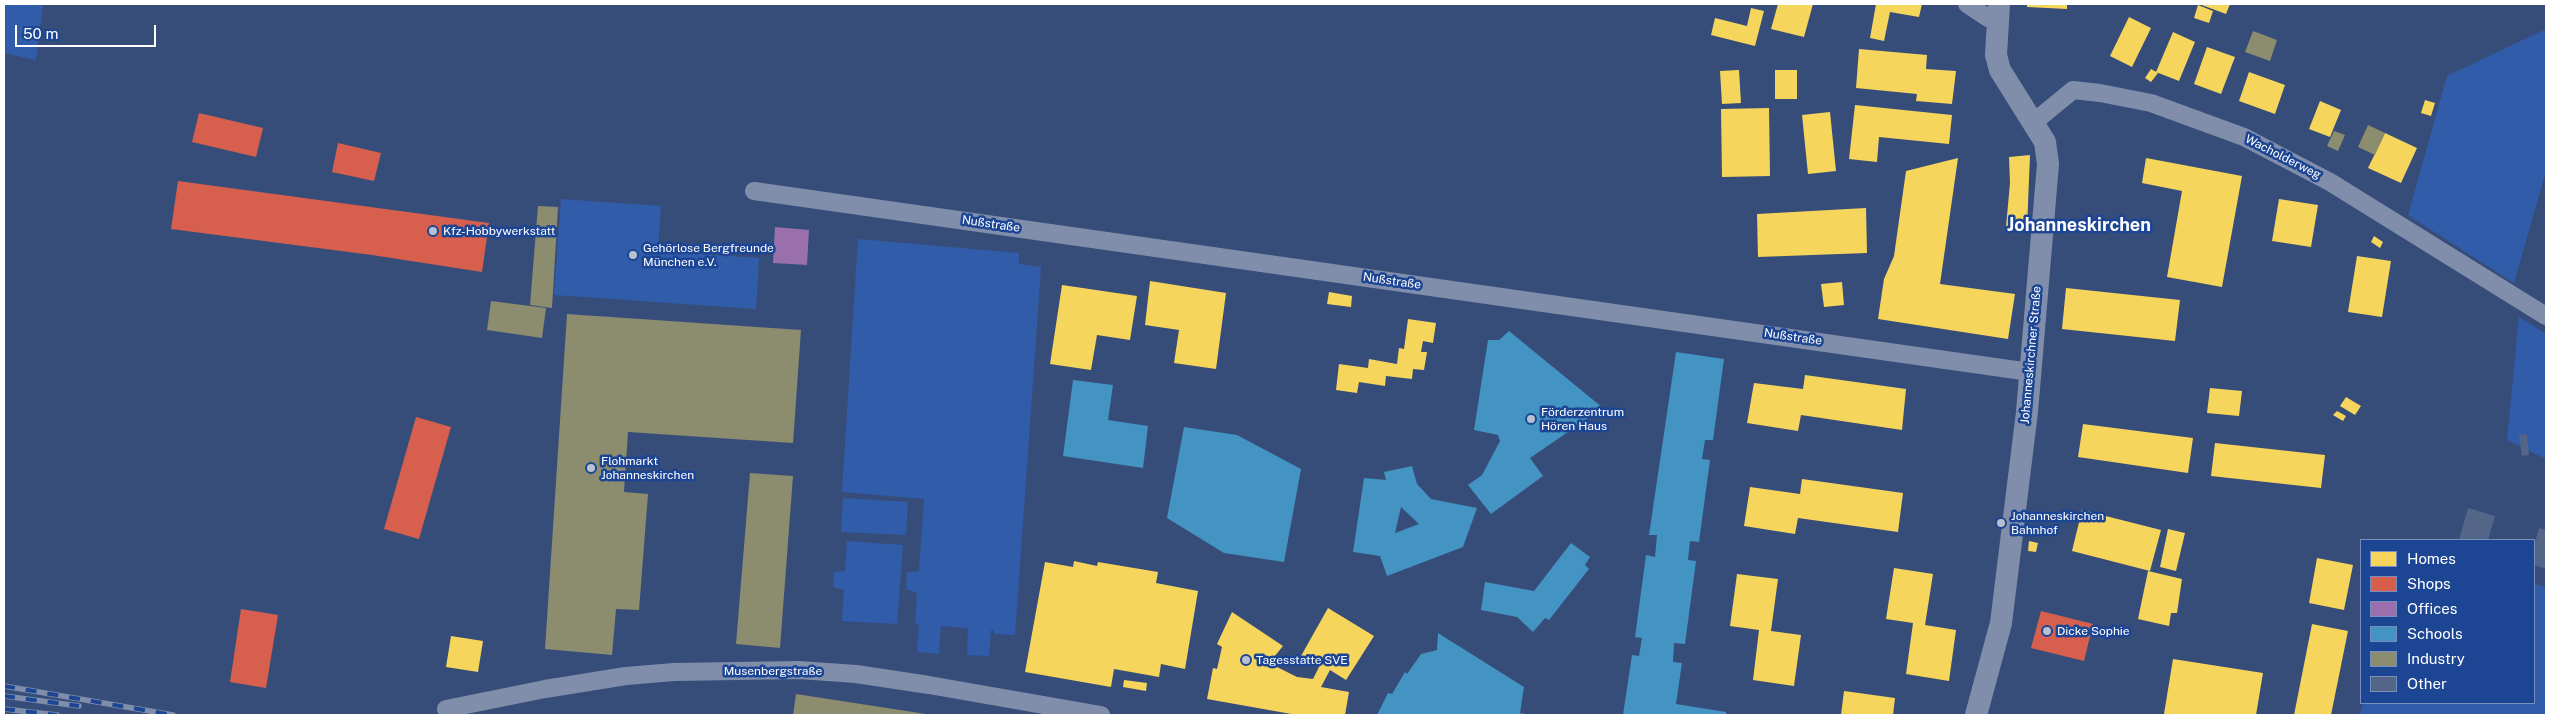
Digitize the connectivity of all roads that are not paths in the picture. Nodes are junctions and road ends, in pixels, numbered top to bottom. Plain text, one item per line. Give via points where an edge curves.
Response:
1 (1967, 4) edge
2 (1998, 12) edge
3 (2034, 122) junction
4 (754, 191) dead end
5 (2546, 316) edge
6 (2030, 372) junction
7 (446, 709) dead end
8 (1101, 715) edge
9 (1976, 715) edge

1 - 2 street via 1988,18
2 - 3 street, Johanneskirchner Straße via 1996,55 2000,70
3 - 5 street, Wacholderweg via 2073,90 2151,103 2244,136 2330,182
3 - 6 street, Johanneskirchner Straße via 2045,142 2048,164
4 - 6 street, Nußstraße
6 - 9 street, Johanneskirchner Straße via 2002,623
7 - 8 street, Musenbergstraße via 544,688 626,676 818,670

